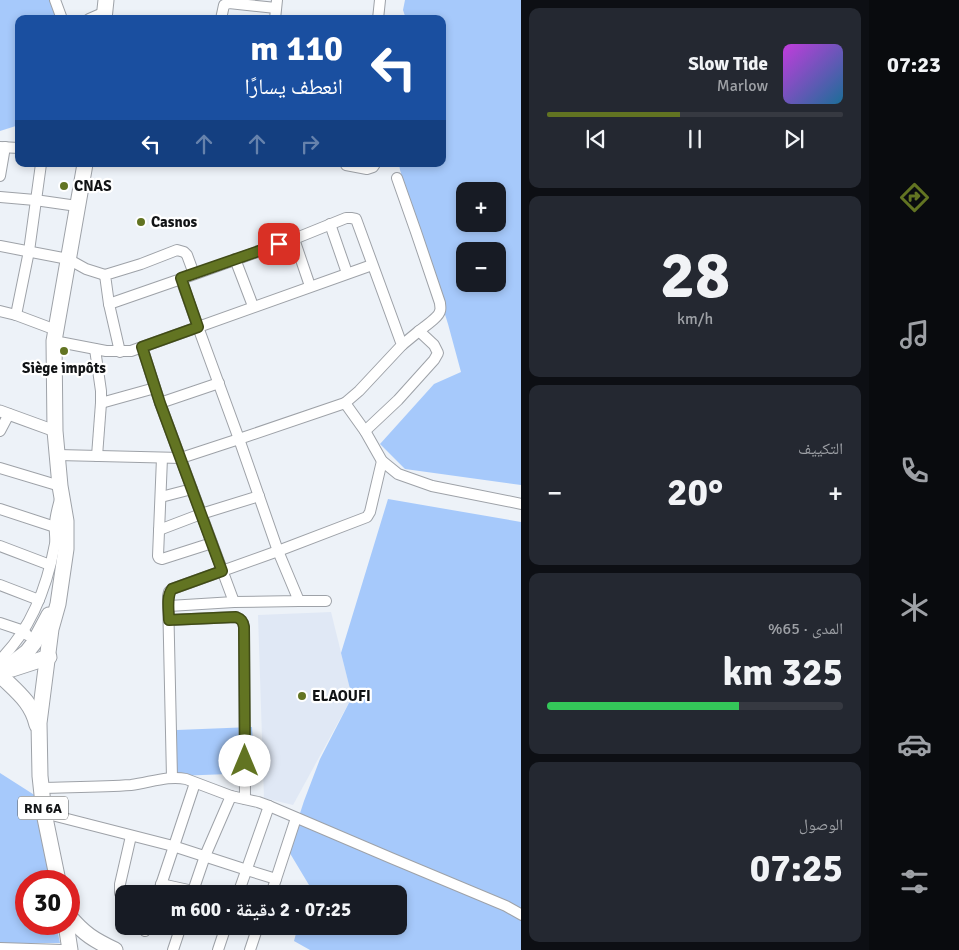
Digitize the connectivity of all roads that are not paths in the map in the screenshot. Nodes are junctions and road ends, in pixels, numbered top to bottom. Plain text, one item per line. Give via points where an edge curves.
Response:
1 (55, 0) edge
2 (380, 0) edge
3 (277, 4) edge
4 (105, 7) edge
5 (61, 15) edge
6 (94, 15) edge
7 (222, 15) edge
8 (378, 15) edge
9 (2, 147) edge
10 (15, 148) edge
11 (40, 167) edge
12 (84, 167) edge
13 (358, 167) edge
14 (373, 167) edge
15 (0, 176) edge
16 (397, 178) dead end
17 (0, 197) edge
18 (35, 200) junction
19 (77, 206) junction
20 (330, 224) junction
21 (294, 239) junction
22 (0, 246) edge
23 (29, 251) junction
24 (68, 259) junction
25 (235, 259) junction
26 (372, 264) junction
27 (347, 273) junction
28 (194, 274) junction
29 (105, 275) junction
30 (181, 278) junction
31 (310, 286) junction
32 (109, 304) junction
33 (253, 306) junction
34 (0, 311) edge
35 (16, 315) junction
36 (198, 327) junction
37 (419, 331) junction
38 (55, 336) junction
39 (402, 345) junction
40 (142, 347) junction
41 (95, 349) junction
42 (120, 352) junction
43 (219, 383) junction
44 (156, 388) junction
45 (101, 403) junction
46 (160, 403) junction
47 (345, 403) junction
48 (5, 413) edge
49 (0, 431) edge
50 (55, 431) junction
51 (365, 431) junction
52 (239, 439) junction
53 (58, 455) junction
54 (97, 456) junction
55 (162, 458) junction
56 (181, 458) junction
57 (382, 461) junction
58 (0, 468) edge
59 (192, 489) junction
60 (61, 491) junction
61 (259, 496) junction
62 (160, 497) junction
63 (521, 504) edge
64 (0, 509) edge
65 (201, 514) junction
66 (55, 527) junction
67 (159, 530) junction
68 (212, 543) junction
69 (0, 546) edge
70 (278, 551) junction
71 (50, 565) junction
72 (222, 571) junction
73 (0, 585) edge
74 (60, 585) junction
75 (39, 600) junction
76 (299, 601) junction
77 (326, 601) dead end
78 (234, 602) junction
79 (169, 606) junction
80 (169, 620) junction
81 (0, 622) edge
82 (24, 631) junction
83 (34, 642) junction
84 (48, 657) junction
85 (0, 660) edge
86 (0, 674) edge
87 (39, 734) junction
88 (172, 778) junction
89 (196, 783) junction
90 (41, 788) junction
91 (231, 796) junction
92 (246, 799) junction
93 (270, 806) junction
94 (44, 813) junction
95 (296, 818) junction
96 (131, 836) junction
97 (173, 846) junction
98 (206, 856) junction
99 (56, 870) edge
100 (247, 870) junction
101 (276, 879) junction
102 (120, 885) edge
103 (160, 885) edge
104 (196, 885) edge
105 (241, 885) edge
106 (274, 885) edge
107 (521, 914) edge
108 (80, 929) edge
109 (68, 935) edge
110 (178, 935) edge
111 (223, 935) edge
112 (255, 935) edge
113 (0, 948) edge
114 (62, 950) edge
115 (70, 950) edge
116 (115, 950) edge
117 (173, 950) edge
118 (218, 950) edge
119 (250, 950) edge

1 - 5 street
2 - 8 street
3 - 7 street via 229,3 224,5
4 - 6 street
9 - 10 street
9 - 15 street
11 - 18 street
12 - 19 main road
13 - 14 street
16 - 37 street via 441,308 438,315
17 - 18 street
18 - 19 street
18 - 23 street
19 - 24 main road
20 - 21 street
20 - 26 street via 356,219
20 - 27 street
21 - 25 street
21 - 31 street
22 - 23 street
23 - 24 street
23 - 35 street
24 - 29 street
24 - 38 main road
25 - 28 street
25 - 33 street
26 - 27 street
26 - 39 street
27 - 31 street
28 - 29 street via 187,255 178,250
28 - 30 street
29 - 32 street
30 - 32 street
30 - 36 street
31 - 33 street
32 - 42 street
33 - 36 street
34 - 35 street
35 - 38 street
36 - 40 street
36 - 43 street
37 - 39 street
37 - 51 street via 434,345 437,356
38 - 41 street
38 - 50 main road
39 - 47 street
40 - 42 street
40 - 44 street
41 - 42 street
41 - 45 street
43 - 46 street
43 - 52 street
44 - 45 street
44 - 46 street
45 - 54 street
46 - 56 street
47 - 51 street
47 - 52 street
48 - 49 street
48 - 50 street
50 - 53 main road
51 - 57 street
52 - 56 street
52 - 61 street
53 - 54 street
53 - 60 main road
54 - 55 street
55 - 56 street
55 - 62 street
56 - 59 street
57 - 63 street via 398,474 432,486
57 - 70 street via 367,517
58 - 60 street
59 - 62 street
59 - 65 street
60 - 66 street
60 - 74 main road via 66,549
61 - 65 street
61 - 70 street
62 - 67 street
64 - 66 street
65 - 67 street
65 - 68 street
66 - 71 street
67 - 68 street via 158,556 162,559
68 - 72 street
69 - 71 street
70 - 72 street
70 - 76 street
71 - 75 street
72 - 78 street
72 - 79 street via 172,589 168,596
73 - 75 street
74 - 83 main road via 48,620
74 - 84 main road, RN 6A
75 - 82 street
76 - 77 street
76 - 78 street
78 - 79 street
79 - 80 street
80 - 88 street
80 - 92 street via 236,617 243,622
81 - 82 street
82 - 83 street
82 - 85 street
83 - 86 main road
84 - 86 main road
84 - 87 main road, RN 6A
86 - 87 main road via 31,707
87 - 90 main road, RN 6A
88 - 89 street
88 - 90 street via 131,785
89 - 91 street
89 - 97 street
90 - 94 main road, RN 6A
91 - 92 street
91 - 98 street
92 - 93 street
93 - 95 street
93 - 100 street
94 - 96 street
94 - 99 main road, RN 6A
95 - 101 street
95 - 107 street
96 - 97 street
96 - 102 street
97 - 98 street
97 - 103 street
98 - 100 street
98 - 104 street
100 - 101 street
100 - 105 street
101 - 106 street
108 - 116 main road
109 - 115 main road
110 - 117 street
111 - 118 street
112 - 119 street
113 - 114 street

